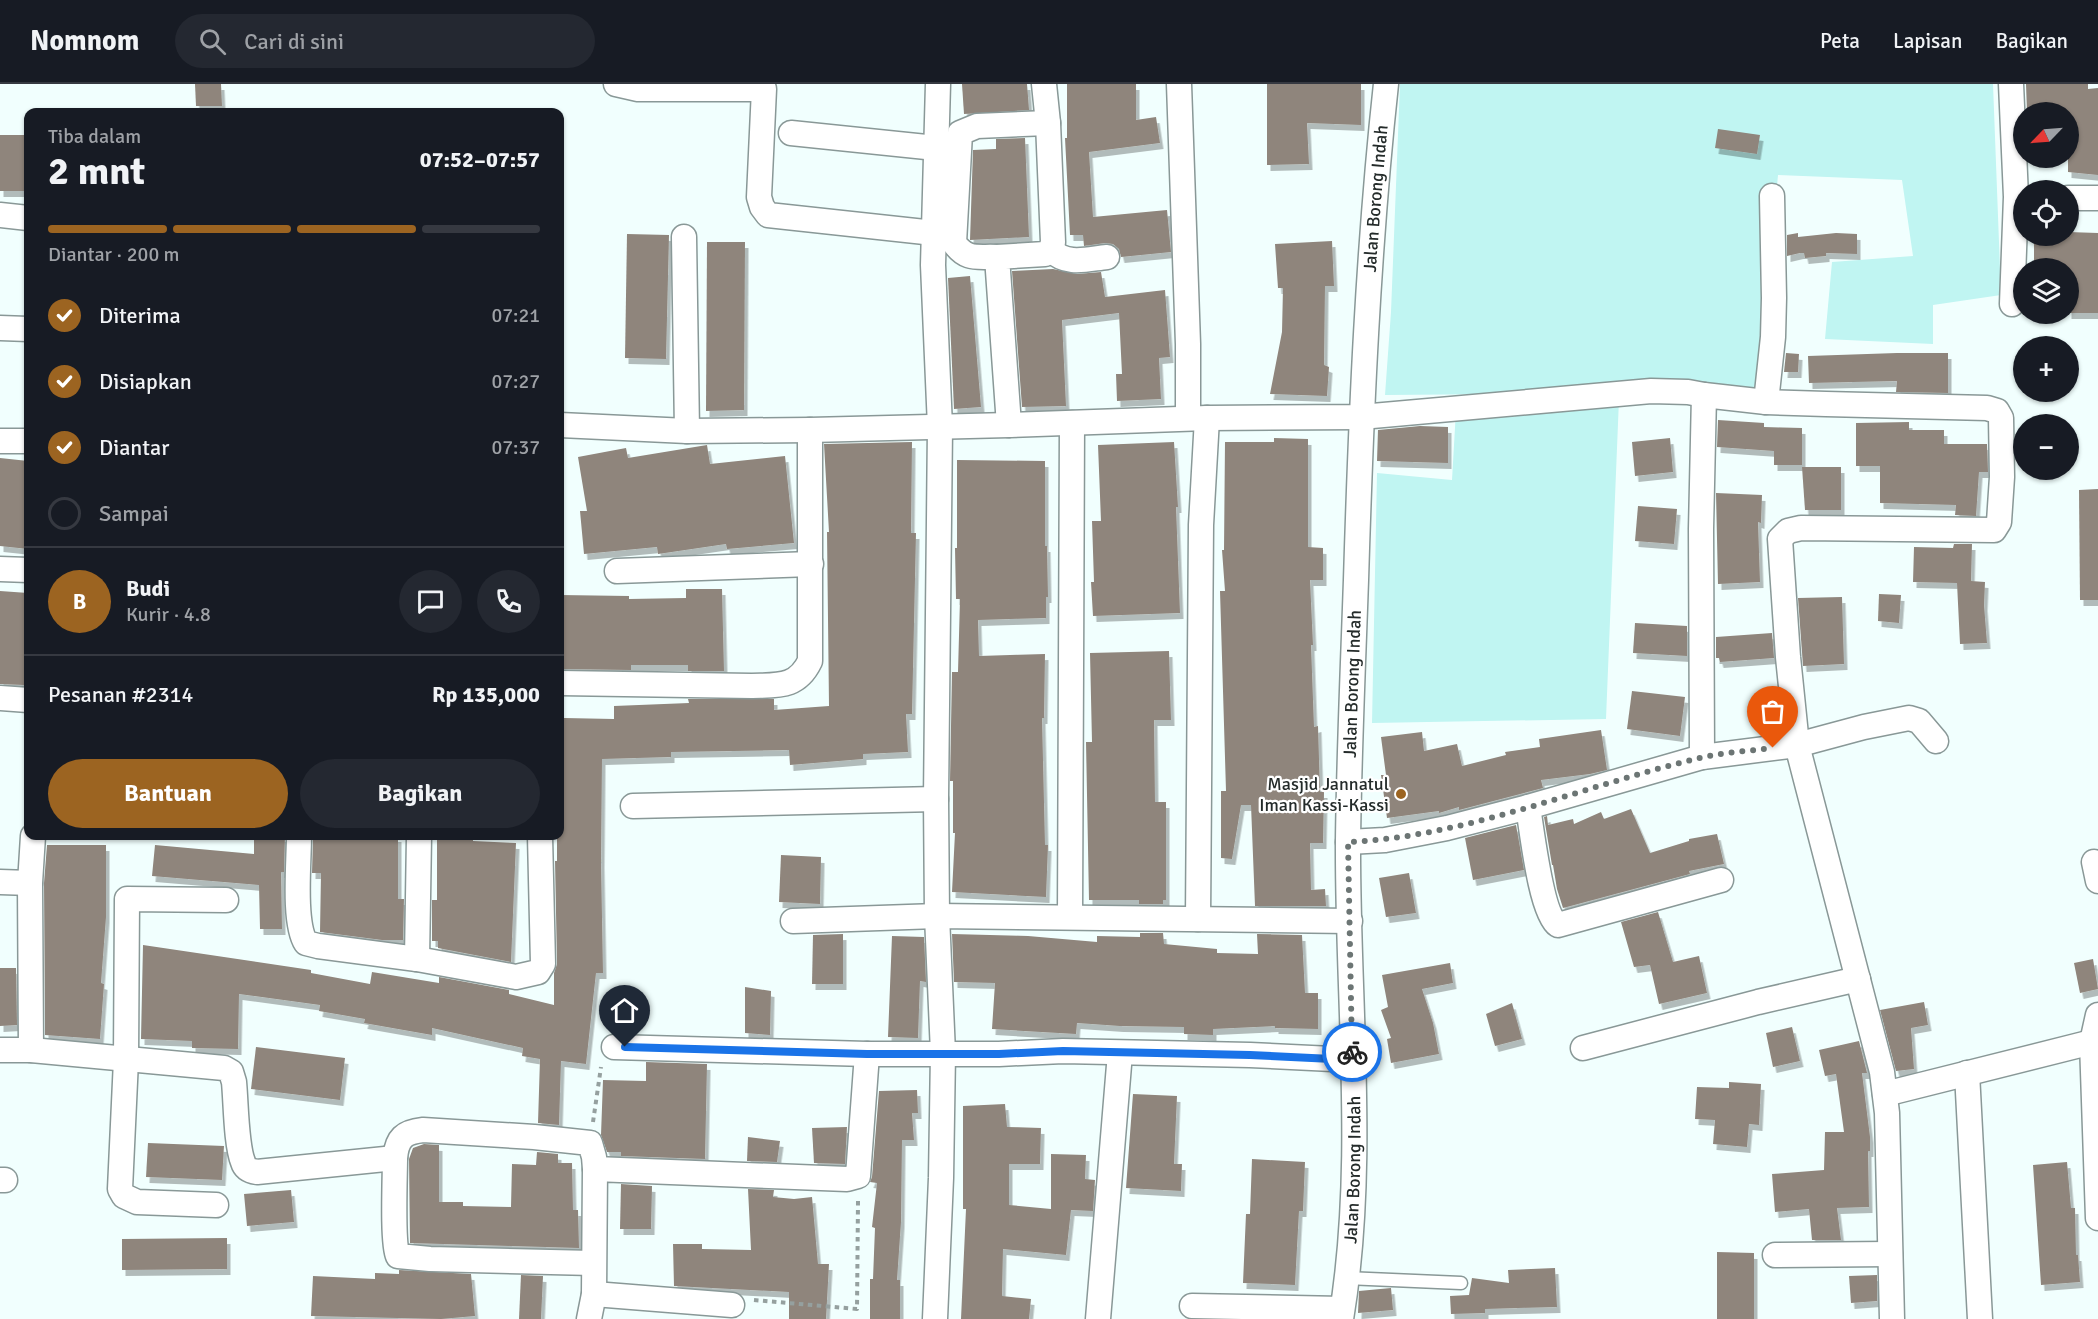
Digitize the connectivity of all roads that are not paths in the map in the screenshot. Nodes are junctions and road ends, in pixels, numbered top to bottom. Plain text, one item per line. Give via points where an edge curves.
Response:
1 (616, 84) edge
2 (938, 84) edge
3 (1044, 84) edge
4 (1179, 84) edge
5 (1386, 84) edge
6 (2011, 84) edge
7 (764, 86) edge
8 (1048, 123) junction
9 (791, 133) dead end
10 (936, 148) junction
11 (2019, 180) edge
12 (1772, 196) dead end
13 (2079, 198) edge
14 (2098, 198) edge
15 (0, 215) edge
16 (24, 218) edge
17 (934, 233) junction
18 (684, 237) dead end
19 (2016, 246) edge
20 (1051, 250) junction
21 (997, 257) junction
22 (1107, 257) dead end
23 (2012, 304) dead end
24 (0, 328) edge
25 (24, 329) edge
26 (1704, 395) junction
27 (1766, 402) junction
28 (1361, 417) junction
29 (1197, 418) junction
30 (1072, 423) junction
31 (564, 425) edge
32 (1009, 425) junction
33 (940, 427) junction
34 (810, 430) junction
35 (687, 431) junction
36 (0, 441) edge
37 (24, 441) edge
38 (811, 564) junction
39 (0, 569) edge
40 (24, 570) edge
41 (617, 571) dead end
42 (564, 683) edge
43 (0, 698) edge
44 (24, 700) edge
45 (1936, 741) dead end
46 (1797, 745) junction
47 (1702, 758) junction
48 (936, 799) junction
49 (633, 806) dead end
50 (1528, 807) junction
51 (33, 840) edge
52 (299, 840) edge
53 (419, 840) edge
54 (540, 840) edge
55 (1348, 842) junction
56 (1721, 880) dead end
57 (0, 882) edge
58 (30, 883) junction
59 (226, 900) dead end
60 (937, 916) junction
61 (1070, 917) junction
62 (1198, 919) junction
63 (793, 921) dead end
64 (1350, 921) junction
65 (417, 959) junction
66 (1858, 979) junction
67 (2098, 1016) edge
68 (2092, 1042) junction
69 (614, 1047) road end
70 (1583, 1048) dead end
71 (0, 1050) edge
72 (32, 1050) junction
73 (943, 1053) junction
74 (1120, 1053) junction
75 (867, 1054) junction
76 (126, 1060) junction
77 (1353, 1060) junction
78 (1967, 1073) junction
79 (1886, 1094) junction
80 (395, 1158) junction
81 (595, 1169) junction
82 (216, 1204) dead end
83 (2098, 1218) edge
84 (1890, 1254) junction
85 (1775, 1255) dead end
86 (594, 1263) junction
87 (1347, 1278) junction
88 (1461, 1283) dead end
89 (594, 1294) junction
90 (732, 1305) road end
91 (1192, 1306) dead end
92 (1342, 1314) edge
93 (589, 1319) edge
94 (935, 1319) edge
95 (1098, 1319) edge
96 (1892, 1319) edge
97 (1980, 1319) edge

1 - 7 street via 638,89
2 - 10 street
3 - 8 street
4 - 29 street via 1188,321
5 - 28 street, Jalan Borong Indah
6 - 11 street
7 - 17 street via 759,196 768,215
8 - 20 street
8 - 21 street via 977,126 960,133 954,243 966,256
9 - 10 street
10 - 17 street
12 - 27 street via 1773,337
13 - 14 street
15 - 16 street
17 - 33 street
18 - 35 street
19 - 23 street
20 - 21 street via 1045,254
20 - 22 street via 1070,261
21 - 32 street
24 - 25 street
26 - 27 street
26 - 28 street via 1651,391
26 - 47 street
27 - 46 street via 1987,408 1997,411 2001,418 2000,511 1994,530 1801,528 1788,531 1780,539
28 - 29 street
28 - 55 street, Jalan Borong Indah
29 - 30 street
29 - 62 street via 1201,525
30 - 32 street
30 - 61 street
31 - 35 street
32 - 33 street
33 - 34 street
33 - 48 street
34 - 35 street
34 - 38 street
36 - 37 street
38 - 41 street
38 - 42 street via 810,661 796,680 752,686
39 - 40 street
43 - 44 street
45 - 46 street via 1919,721 1910,718
46 - 47 street
46 - 66 street
47 - 50 street
48 - 49 street
48 - 60 street
50 - 55 street via 1447,828 1385,840
50 - 56 street via 1546,905 1552,921 1558,925
51 - 58 street
52 - 65 street via 300,926 306,943
53 - 65 street
54 - 65 street via 543,964 538,972 516,977
55 - 64 street, Jalan Borong Indah
57 - 58 street
58 - 72 street
59 - 76 street via 127,899
60 - 61 street
60 - 63 street
60 - 73 street
61 - 62 street
62 - 64 street
64 - 77 street, Jalan Borong Indah
66 - 70 street
66 - 79 street
67 - 68 street
68 - 78 street
68 - 83 street
69 - 75 street
71 - 72 street
72 - 76 street
73 - 74 street
73 - 75 street
73 - 94 street
74 - 77 street
74 - 95 street
75 - 81 street via 858,1176 847,1179
76 - 80 street via 224,1068 231,1072 240,1151 243,1164 250,1171
76 - 82 street via 119,1179 124,1196 136,1202
77 - 87 street, Jalan Borong Indah via 1352,1212
78 - 79 street
78 - 97 street
79 - 84 street
80 - 81 street via 400,1140 409,1131 423,1130 590,1143
80 - 86 street via 398,1256
81 - 86 street
84 - 85 street
84 - 96 street
86 - 89 street
87 - 88 lane
87 - 92 street, Jalan Borong Indah
89 - 90 street
89 - 93 street
91 - 92 street

